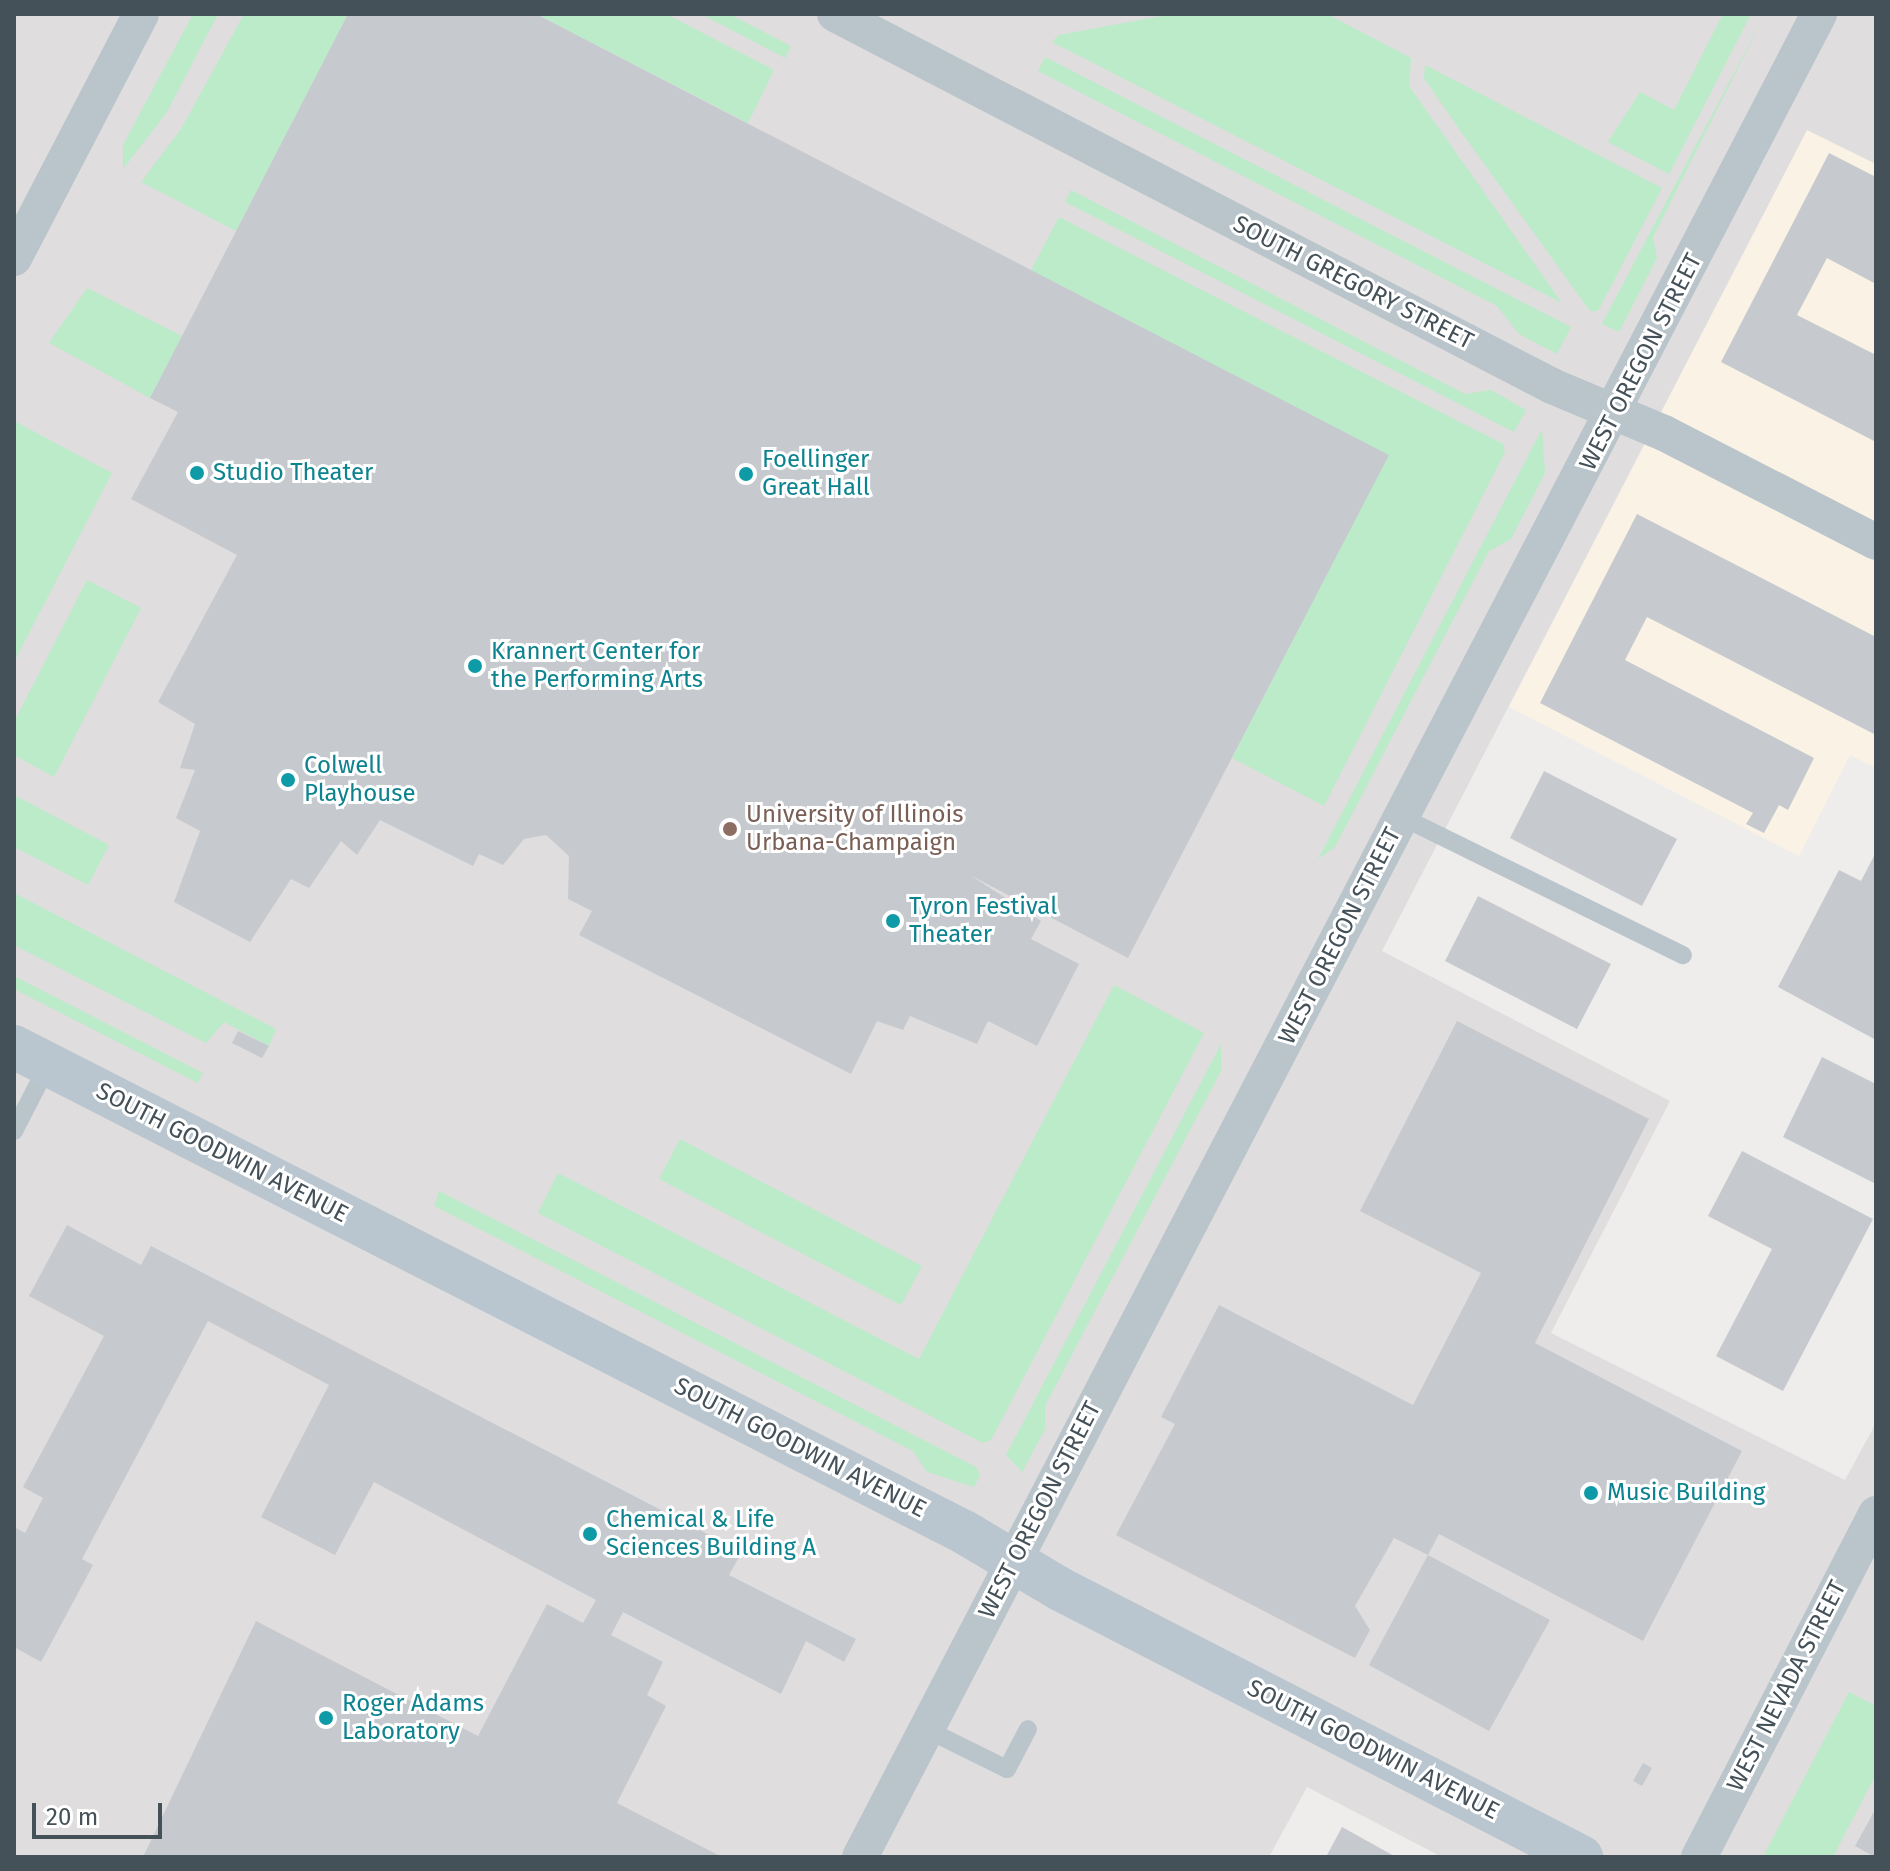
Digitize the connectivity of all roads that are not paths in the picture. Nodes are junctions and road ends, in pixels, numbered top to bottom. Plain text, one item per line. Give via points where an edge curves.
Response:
1 (141, 14) edge
2 (835, 14) edge
3 (1819, 14) edge
4 (17, 245) edge
5 (1615, 412) junction
6 (1876, 542) edge
7 (1402, 817) junction
8 (1683, 955) dead end
9 (31, 1056) edge
10 (14, 1131) edge
11 (1876, 1514) edge
12 (1014, 1561) junction
13 (1028, 1729) dead end
14 (928, 1730) junction
15 (860, 1857) edge
16 (1581, 1857) edge
17 (1699, 1857) edge

1 - 4 street
2 - 5 street, SOUTH GREGORY STREET via 1532,376
3 - 5 street, WEST OREGON STREET
5 - 6 street, SOUTH GREGORY STREET
5 - 7 street, WEST OREGON STREET
7 - 8 lane
7 - 12 street, WEST OREGON STREET
9 - 10 lane
9 - 12 street, SOUTH GOODWIN AVENUE
11 - 17 street, WEST NEVADA STREET
12 - 14 street, WEST OREGON STREET
12 - 16 street, SOUTH GOODWIN AVENUE
13 - 14 lane via 1007,1769
14 - 15 street, WEST OREGON STREET

